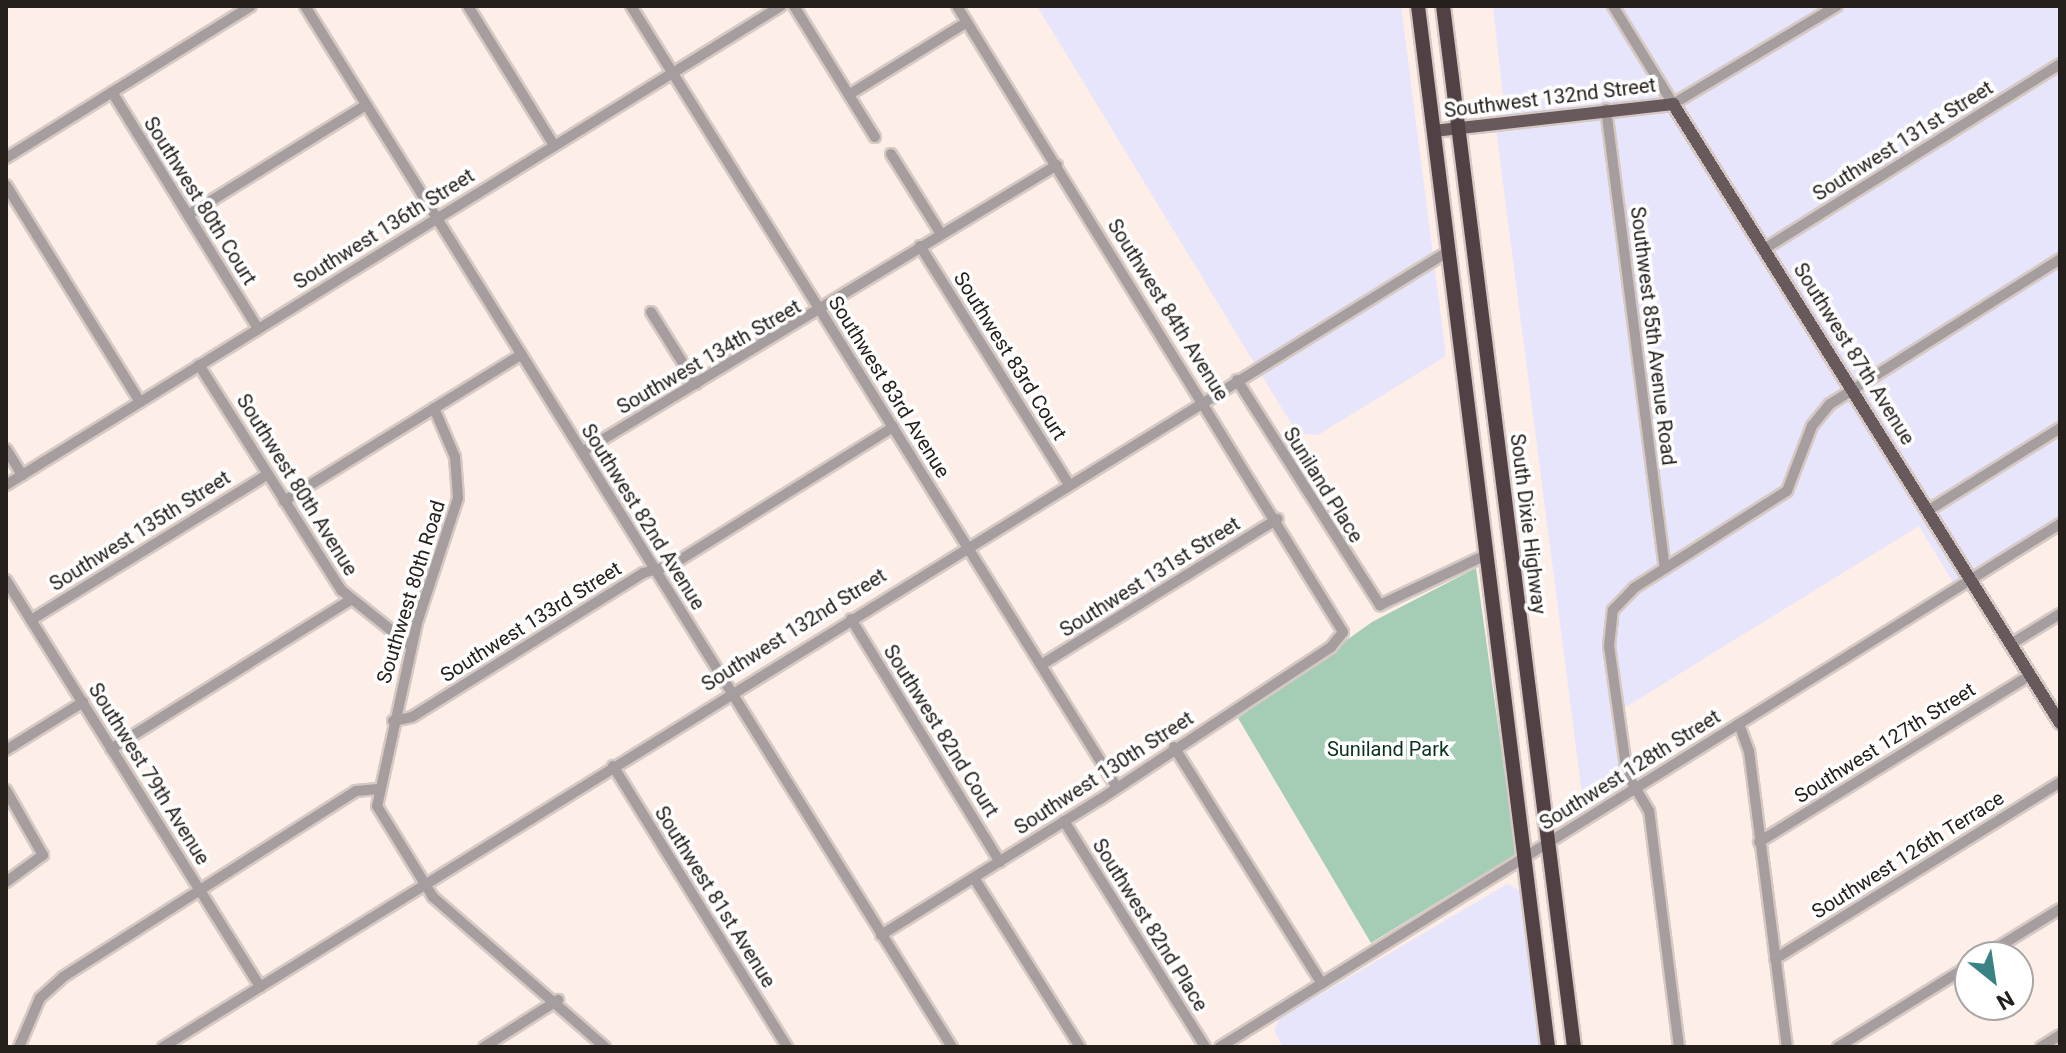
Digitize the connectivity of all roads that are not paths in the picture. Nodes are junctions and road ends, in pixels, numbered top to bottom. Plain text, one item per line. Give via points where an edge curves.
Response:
1 (251, 6) edge
2 (305, 6) edge
3 (468, 6) edge
4 (631, 6) edge
5 (781, 6) edge
6 (794, 6) edge
7 (957, 6) edge
8 (1418, 6) edge
9 (1443, 6) edge
10 (1613, 6) edge
11 (1837, 6) edge
12 (769, 9) edge
13 (967, 22) junction
14 (2060, 64) edge
15 (672, 73) junction
16 (112, 92) junction
17 (850, 94) junction
18 (1673, 104) junction
19 (366, 105) junction
20 (1606, 109) junction
21 (1458, 127) junction
22 (1433, 131) junction
23 (875, 137) dead end
24 (554, 145) junction
25 (891, 154) dead end
26 (6, 158) edge
27 (1057, 165) junction
28 (6, 185) edge
29 (188, 215) junction
30 (435, 217) junction
31 (941, 234) junction
32 (920, 246) junction
33 (1473, 249) junction
34 (1764, 249) junction
35 (1449, 251) junction
36 (2060, 259) edge
37 (820, 311) junction
38 (651, 312) dead end
39 (258, 328) junction
40 (520, 355) junction
41 (199, 365) junction
42 (1237, 380) junction
43 (696, 384) junction
44 (1852, 389) junction
45 (1203, 400) junction
46 (140, 402) junction
47 (434, 408) junction
48 (893, 427) junction
49 (2060, 428) edge
50 (6, 449) edge
51 (582, 452) junction
52 (268, 474) junction
53 (22, 475) junction
54 (1069, 484) junction
55 (6, 485) edge
56 (284, 501) junction
57 (1929, 510) junction
58 (1277, 519) junction
59 (2060, 524) edge
60 (967, 547) junction
61 (1512, 551) junction
62 (1486, 555) junction
63 (1665, 568) junction
64 (655, 570) junction
65 (1972, 579) junction
66 (6, 580) edge
67 (350, 600) junction
68 (2060, 614) edge
69 (851, 619) junction
70 (31, 620) junction
71 (1342, 636) joint
72 (2011, 644) junction
73 (411, 646) junction
74 (1041, 665) junction
75 (2030, 675) junction
76 (731, 693) junction
77 (83, 702) junction
78 (393, 721) junction
79 (2060, 723) edge
80 (1739, 724) junction
81 (1174, 747) junction
82 (111, 749) junction
83 (6, 750) edge
84 (613, 766) junction
85 (2060, 782) edge
86 (1116, 786) junction
87 (1637, 786) junction
88 (378, 789) junction
89 (6, 790) edge
90 (1064, 821) junction
91 (1548, 841) junction
92 (1759, 842) junction
93 (1524, 858) junction
94 (1000, 862) junction
95 (974, 878) junction
96 (6, 882) edge
97 (424, 885) junction
98 (200, 890) junction
99 (2060, 909) edge
100 (881, 935) junction
101 (2008, 941) edge
102 (1775, 959) junction
103 (1954, 975) edge
104 (1322, 984) junction
105 (260, 987) junction
106 (558, 1000) junction
107 (2060, 1035) edge
108 (19, 1046) edge
109 (163, 1047) edge
110 (484, 1047) edge
111 (605, 1047) edge
112 (787, 1047) edge
113 (952, 1047) edge
114 (1080, 1047) edge
115 (1205, 1047) edge
116 (1220, 1047) edge
117 (1548, 1047) edge
118 (1574, 1047) edge
119 (1679, 1047) edge
120 (1787, 1047) edge
121 (1838, 1047) edge
122 (2041, 1047) edge

1 - 16 street
2 - 19 street, Southwest 82nd Avenue
3 - 24 street
4 - 15 street, Southwest 83rd Avenue
5 - 12 street, Southwest 136th Street
6 - 17 street
7 - 13 street, Southwest 84th Avenue
8 - 22 highway
9 - 21 highway, South Dixie Highway
10 - 18 street, Southwest 87th Avenue
11 - 18 street, Southwest 132nd Street
12 - 15 street, Southwest 136th Street
13 - 17 street
13 - 27 street, Southwest 84th Avenue
14 - 34 street, Southwest 131st Street
15 - 24 street, Southwest 136th Street
15 - 37 street, Southwest 83rd Avenue
16 - 26 street
16 - 29 street, Southwest 80th Court
17 - 23 street
18 - 20 main road, Southwest 132nd Street
18 - 34 main road, Southwest 87th Avenue
19 - 29 street
19 - 30 street, Southwest 82nd Avenue
20 - 21 main road, Southwest 132nd Street
20 - 63 street, Southwest 85th Avenue Road
21 - 22 main road, Southwest 132nd Street
21 - 33 highway, South Dixie Highway
22 - 35 highway
24 - 30 street, Southwest 136th Street
25 - 31 street
27 - 31 street, Southwest 134th Street
27 - 45 street, Southwest 84th Avenue
28 - 46 street
29 - 39 street, Southwest 80th Court
30 - 39 street, Southwest 136th Street
30 - 40 street, Southwest 82nd Avenue
31 - 32 street, Southwest 134th Street
32 - 37 street, Southwest 134th Street
32 - 54 street, Southwest 83rd Court
33 - 35 highway
33 - 61 highway, South Dixie Highway
34 - 44 main road, Southwest 87th Avenue
35 - 42 street, Southwest 132nd Street
35 - 62 highway
36 - 44 street
37 - 43 street, Southwest 134th Street
37 - 48 street, Southwest 83rd Avenue
38 - 43 street
39 - 41 street, Southwest 136th Street
40 - 47 street
40 - 51 street, Southwest 82nd Avenue
41 - 46 street, Southwest 136th Street
41 - 52 street, Southwest 80th Avenue
42 - 45 street, Southwest 132nd Street
42 - 62 street, Suniland Place via 1382,606
43 - 51 street, Southwest 134th Street
44 - 57 main road, Southwest 87th Avenue
44 - 63 street via 1817,418 1787,491
45 - 54 street, Southwest 132nd Street
45 - 58 street, Southwest 84th Avenue
46 - 53 street, Southwest 136th Street
47 - 56 street
47 - 73 street, Southwest 80th Road via 455,457 458,498
48 - 60 street, Southwest 83rd Avenue
48 - 64 street, Southwest 133rd Street
49 - 57 street
50 - 53 street
51 - 64 street, Southwest 82nd Avenue
52 - 56 street, Southwest 80th Avenue
52 - 70 street, Southwest 135th Street
53 - 55 street, Southwest 136th Street
54 - 60 street, Southwest 132nd Street
56 - 67 street, Southwest 80th Avenue
57 - 65 main road, Southwest 87th Avenue
58 - 71 street, Southwest 84th Avenue
58 - 74 street, Southwest 131st Street
59 - 65 street, Southwest 128th Street
60 - 69 street, Southwest 132nd Street
60 - 74 street, Southwest 83rd Avenue
61 - 62 highway
61 - 91 highway, South Dixie Highway
62 - 93 highway
63 - 87 street via 1617,604 1609,646 1627,774
64 - 76 street, Southwest 82nd Avenue
64 - 78 street, Southwest 133rd Street via 412,717
65 - 72 main road, Southwest 87th Avenue
65 - 80 street, Southwest 128th Street
66 - 70 street, Southwest 79th Avenue
67 - 73 street, Southwest 80th Avenue
67 - 82 street
68 - 72 street
69 - 76 street, Southwest 132nd Street
69 - 94 street, Southwest 82nd Court
70 - 77 street, Southwest 79th Avenue
71 - 81 street, Southwest 130th Street
72 - 75 main road, Southwest 87th Avenue
73 - 78 street, Southwest 80th Road
74 - 86 street, Southwest 83rd Avenue
75 - 79 main road, Southwest 87th Avenue
75 - 92 street, Southwest 127th Street
76 - 84 street, Southwest 132nd Street
76 - 100 street, Southwest 82nd Avenue
77 - 82 street, Southwest 79th Avenue
77 - 83 street
78 - 88 street, Southwest 80th Road
80 - 87 street, Southwest 128th Street
80 - 92 street via 1749,751
81 - 86 street, Southwest 130th Street
81 - 104 street
82 - 98 street, Southwest 79th Avenue
84 - 97 street, Southwest 132nd Street
84 - 112 street, Southwest 81st Avenue
85 - 102 street, Southwest 126th Terrace
86 - 90 street, Southwest 130th Street
87 - 91 street, Southwest 128th Street
87 - 119 street via 1649,811
88 - 97 street via 382,819
88 - 98 street via 356,791
89 - 96 street via 43,855
90 - 94 street, Southwest 130th Street
90 - 115 street, Southwest 82nd Place
91 - 93 street, Southwest 128th Street
91 - 118 highway, South Dixie Highway
92 - 102 street
93 - 104 street, Southwest 128th Street
93 - 117 highway
94 - 95 street, Southwest 130th Street
95 - 100 street, Southwest 130th Street
95 - 114 street
97 - 105 street, Southwest 132nd Street
97 - 106 street
98 - 105 street, Southwest 79th Avenue
98 - 108 street via 47,990
99 - 101 street
100 - 113 street, Southwest 82nd Avenue
102 - 120 street
103 - 121 street
104 - 116 street, Southwest 128th Street
105 - 109 street, Southwest 132nd Street
106 - 110 street
106 - 111 street
107 - 122 street

